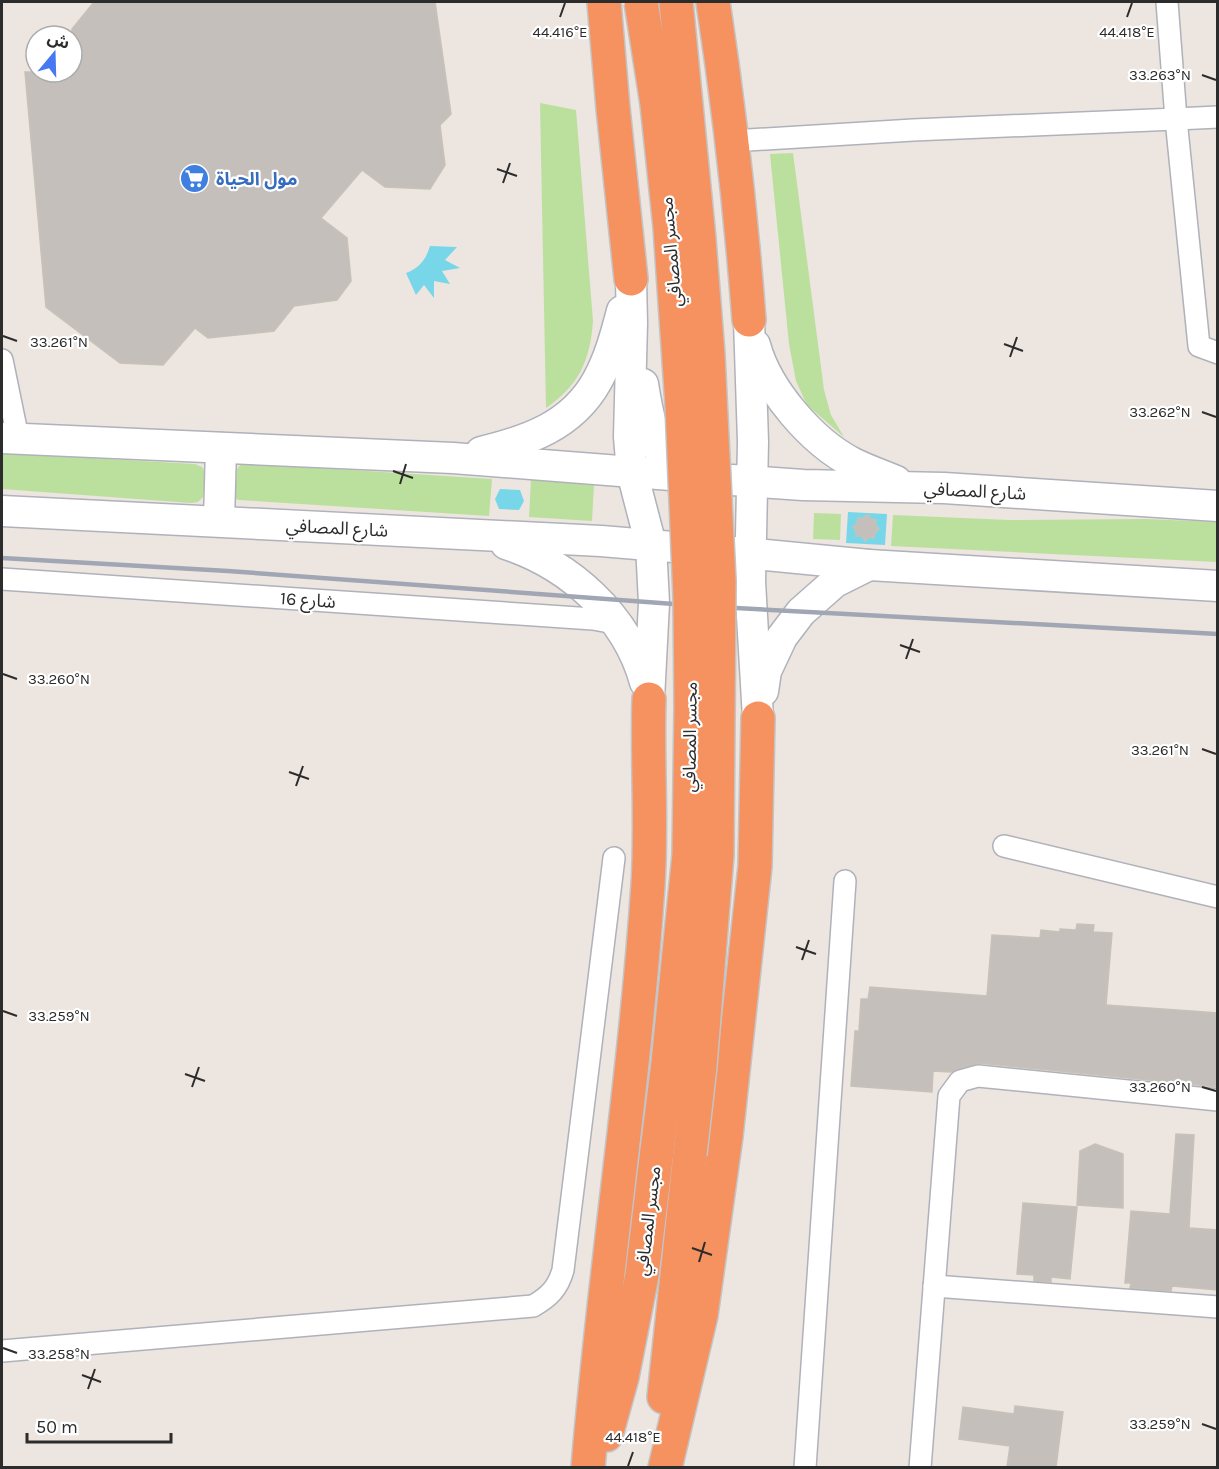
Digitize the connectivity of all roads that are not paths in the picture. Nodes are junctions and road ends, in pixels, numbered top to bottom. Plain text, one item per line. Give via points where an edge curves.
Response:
1 (604, 2) edge
2 (641, 2) edge
3 (676, 2) edge
4 (713, 2) edge
5 (1167, 2) edge
6 (1218, 117) edge
7 (1176, 119) junction
8 (732, 141) junction
9 (631, 279) junction
10 (749, 320) junction
11 (635, 336) junction
12 (1218, 353) edge
13 (751, 359) junction
14 (2, 360) edge
15 (726, 393) dead end
16 (667, 398) dead end
17 (10, 438) edge
18 (221, 448) junction
19 (453, 458) junction
20 (632, 472) junction
21 (742, 480) junction
22 (944, 488) junction
23 (1218, 506) edge
24 (2, 511) edge
25 (219, 521) junction
26 (484, 536) junction
27 (662, 546) junction
28 (740, 549) junction
29 (869, 565) junction
30 (2, 579) edge
31 (1218, 586) edge
32 (615, 623) junction
33 (676, 652) dead end
34 (736, 660) dead end
35 (650, 688) junction
36 (757, 705) junction
37 (1004, 846) dead end
38 (614, 858) dead end
39 (845, 881) dead end
40 (1218, 897) edge
41 (1218, 1100) edge
42 (934, 1286) junction
43 (1218, 1307) edge
44 (2, 1351) edge
45 (588, 1467) edge
46 (598, 1467) edge
47 (656, 1467) edge
48 (665, 1467) edge
49 (805, 1467) edge
50 (920, 1467) edge

1 - 9 highway
2 - 46 highway, مجسر المصافي, bridge via 670,227 684,437 690,597 688,855 642,1275 622,1377
3 - 47 highway, مجسر المصافي, bridge via 708,355 719,581 717,855 700,1066
4 - 8 highway
5 - 7 street
6 - 7 street
7 - 8 street
7 - 12 street via 1199,346
8 - 10 highway
9 - 11 main road
9 - 19 main road via 597,382 578,406 553,427 518,443
10 - 13 main road
10 - 22 main road via 759,360 782,399 817,437 852,463 897,481
11 - 16 main road via 652,385
11 - 20 main road via 629,437
11 - 20 main road via 647,413 671,475
13 - 15 main road
13 - 21 main road
14 - 17 street
17 - 18 main road
18 - 19 main road
18 - 25 main road
19 - 20 main road
20 - 27 main road
21 - 22 main road, شارع المصافي
21 - 28 main road
22 - 23 main road, شارع المصافي
24 - 25 main road, شارع المصافي
25 - 26 main road, شارع المصافي
26 - 27 main road, شارع المصافي
26 - 32 main road via 528,551 568,575 603,606
27 - 35 main road via 654,603
28 - 29 main road
28 - 36 main road via 750,609
29 - 31 main road
29 - 36 main road via 835,582 801,612 782,637 766,671
30 - 32 street, شارع 16
32 - 35 main road via 631,644
33 - 35 main road via 664,660
34 - 36 main road via 742,665
35 - 45 highway via 648,883
36 - 48 highway via 755,866 726,1136 701,1315
37 - 40 street
38 - 44 street via 563,1270 554,1291 545,1299 533,1306
39 - 49 street
41 - 42 street via 978,1076 960,1081 949,1096
42 - 43 street
42 - 50 street

